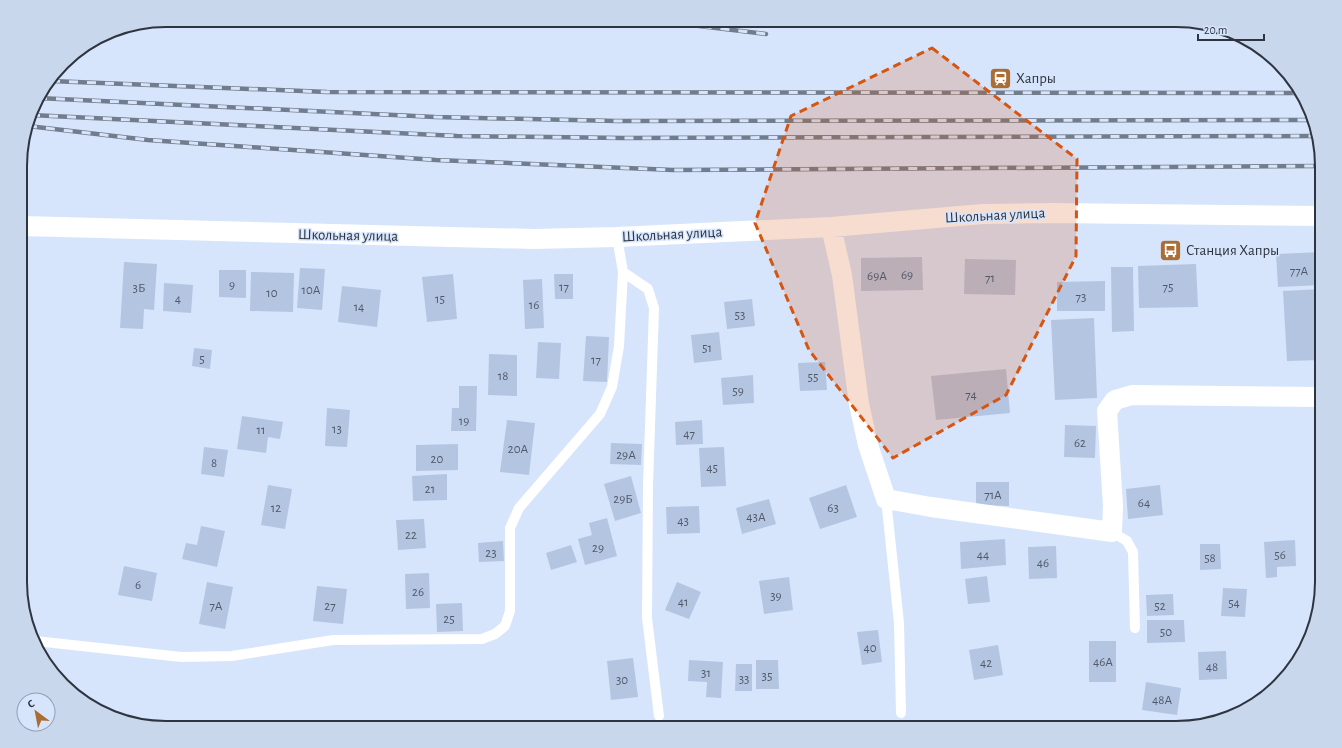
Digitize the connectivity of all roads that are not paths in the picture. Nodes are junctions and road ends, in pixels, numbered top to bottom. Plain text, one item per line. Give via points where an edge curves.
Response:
1 (1315, 216) edge
2 (27, 226) edge
3 (831, 227) junction
4 (617, 237) junction
5 (623, 272) junction
6 (1315, 397) edge
7 (886, 500) junction
8 (1112, 532) junction
9 (1135, 628) dead end
10 (40, 640) edge
11 (901, 713) dead end
12 (659, 716) dead end

1 - 3 street, Школьная улица via 983,214
2 - 4 street, Школьная улица via 534,239
3 - 4 street, Школьная улица
3 - 7 street via 842,275 859,404 868,445
4 - 5 lane
5 - 10 lane via 618,346 612,387 600,414 519,508 510,528 510,611 505,626 495,634 482,639 333,640 232,656 181,657
5 - 12 lane via 648,289 654,308 646,618
6 - 8 street via 1132,395 1115,400 1107,411 1113,506
7 - 8 street
7 - 11 lane via 899,623
8 - 9 lane via 1127,542 1133,552

